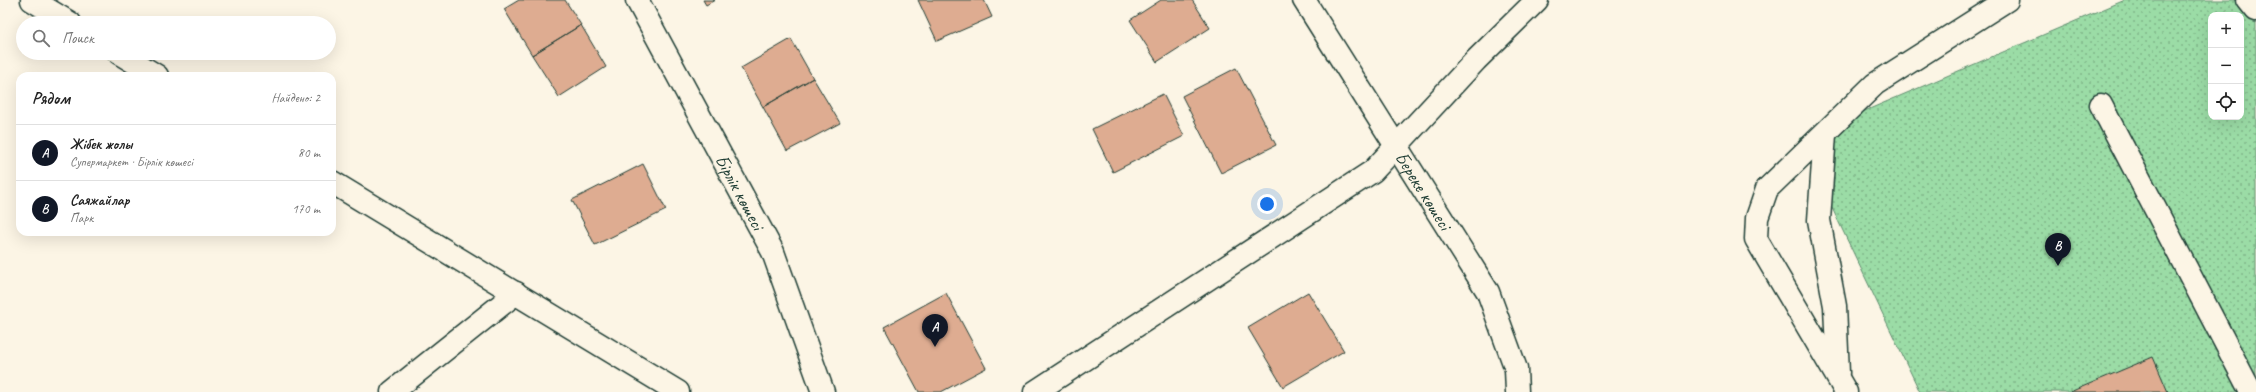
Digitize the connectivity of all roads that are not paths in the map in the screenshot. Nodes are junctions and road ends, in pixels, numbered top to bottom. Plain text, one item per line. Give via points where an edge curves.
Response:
1 (32, 0) edge
2 (637, 0) edge
3 (1304, 0) edge
4 (1537, 0) edge
5 (2007, 0) edge
6 (2248, 0) edge
7 (2256, 10) edge
8 (58, 16) edge
9 (131, 60) edge
10 (150, 72) edge
11 (2101, 105) dead end
12 (1825, 134) junction
13 (1395, 146) junction
14 (336, 184) edge
15 (516, 293) junction
16 (1842, 384) edge
17 (392, 392) edge
18 (678, 392) edge
19 (823, 392) edge
20 (1035, 392) edge
21 (1517, 392) edge
22 (2251, 392) edge

1 - 8 street
2 - 19 street, Бірлік көшесі via 773,252
3 - 13 street, Береке көшесі
4 - 13 street
5 - 12 street via 1875,84
6 - 7 street
9 - 10 street
11 - 22 street
12 - 16 street via 1819,220 1835,306
12 - 16 street via 1767,189 1757,218 1756,239
13 - 20 street via 1374,171
13 - 21 street, Береке көшесі via 1488,292 1516,369
14 - 15 street
15 - 17 street
15 - 18 street

